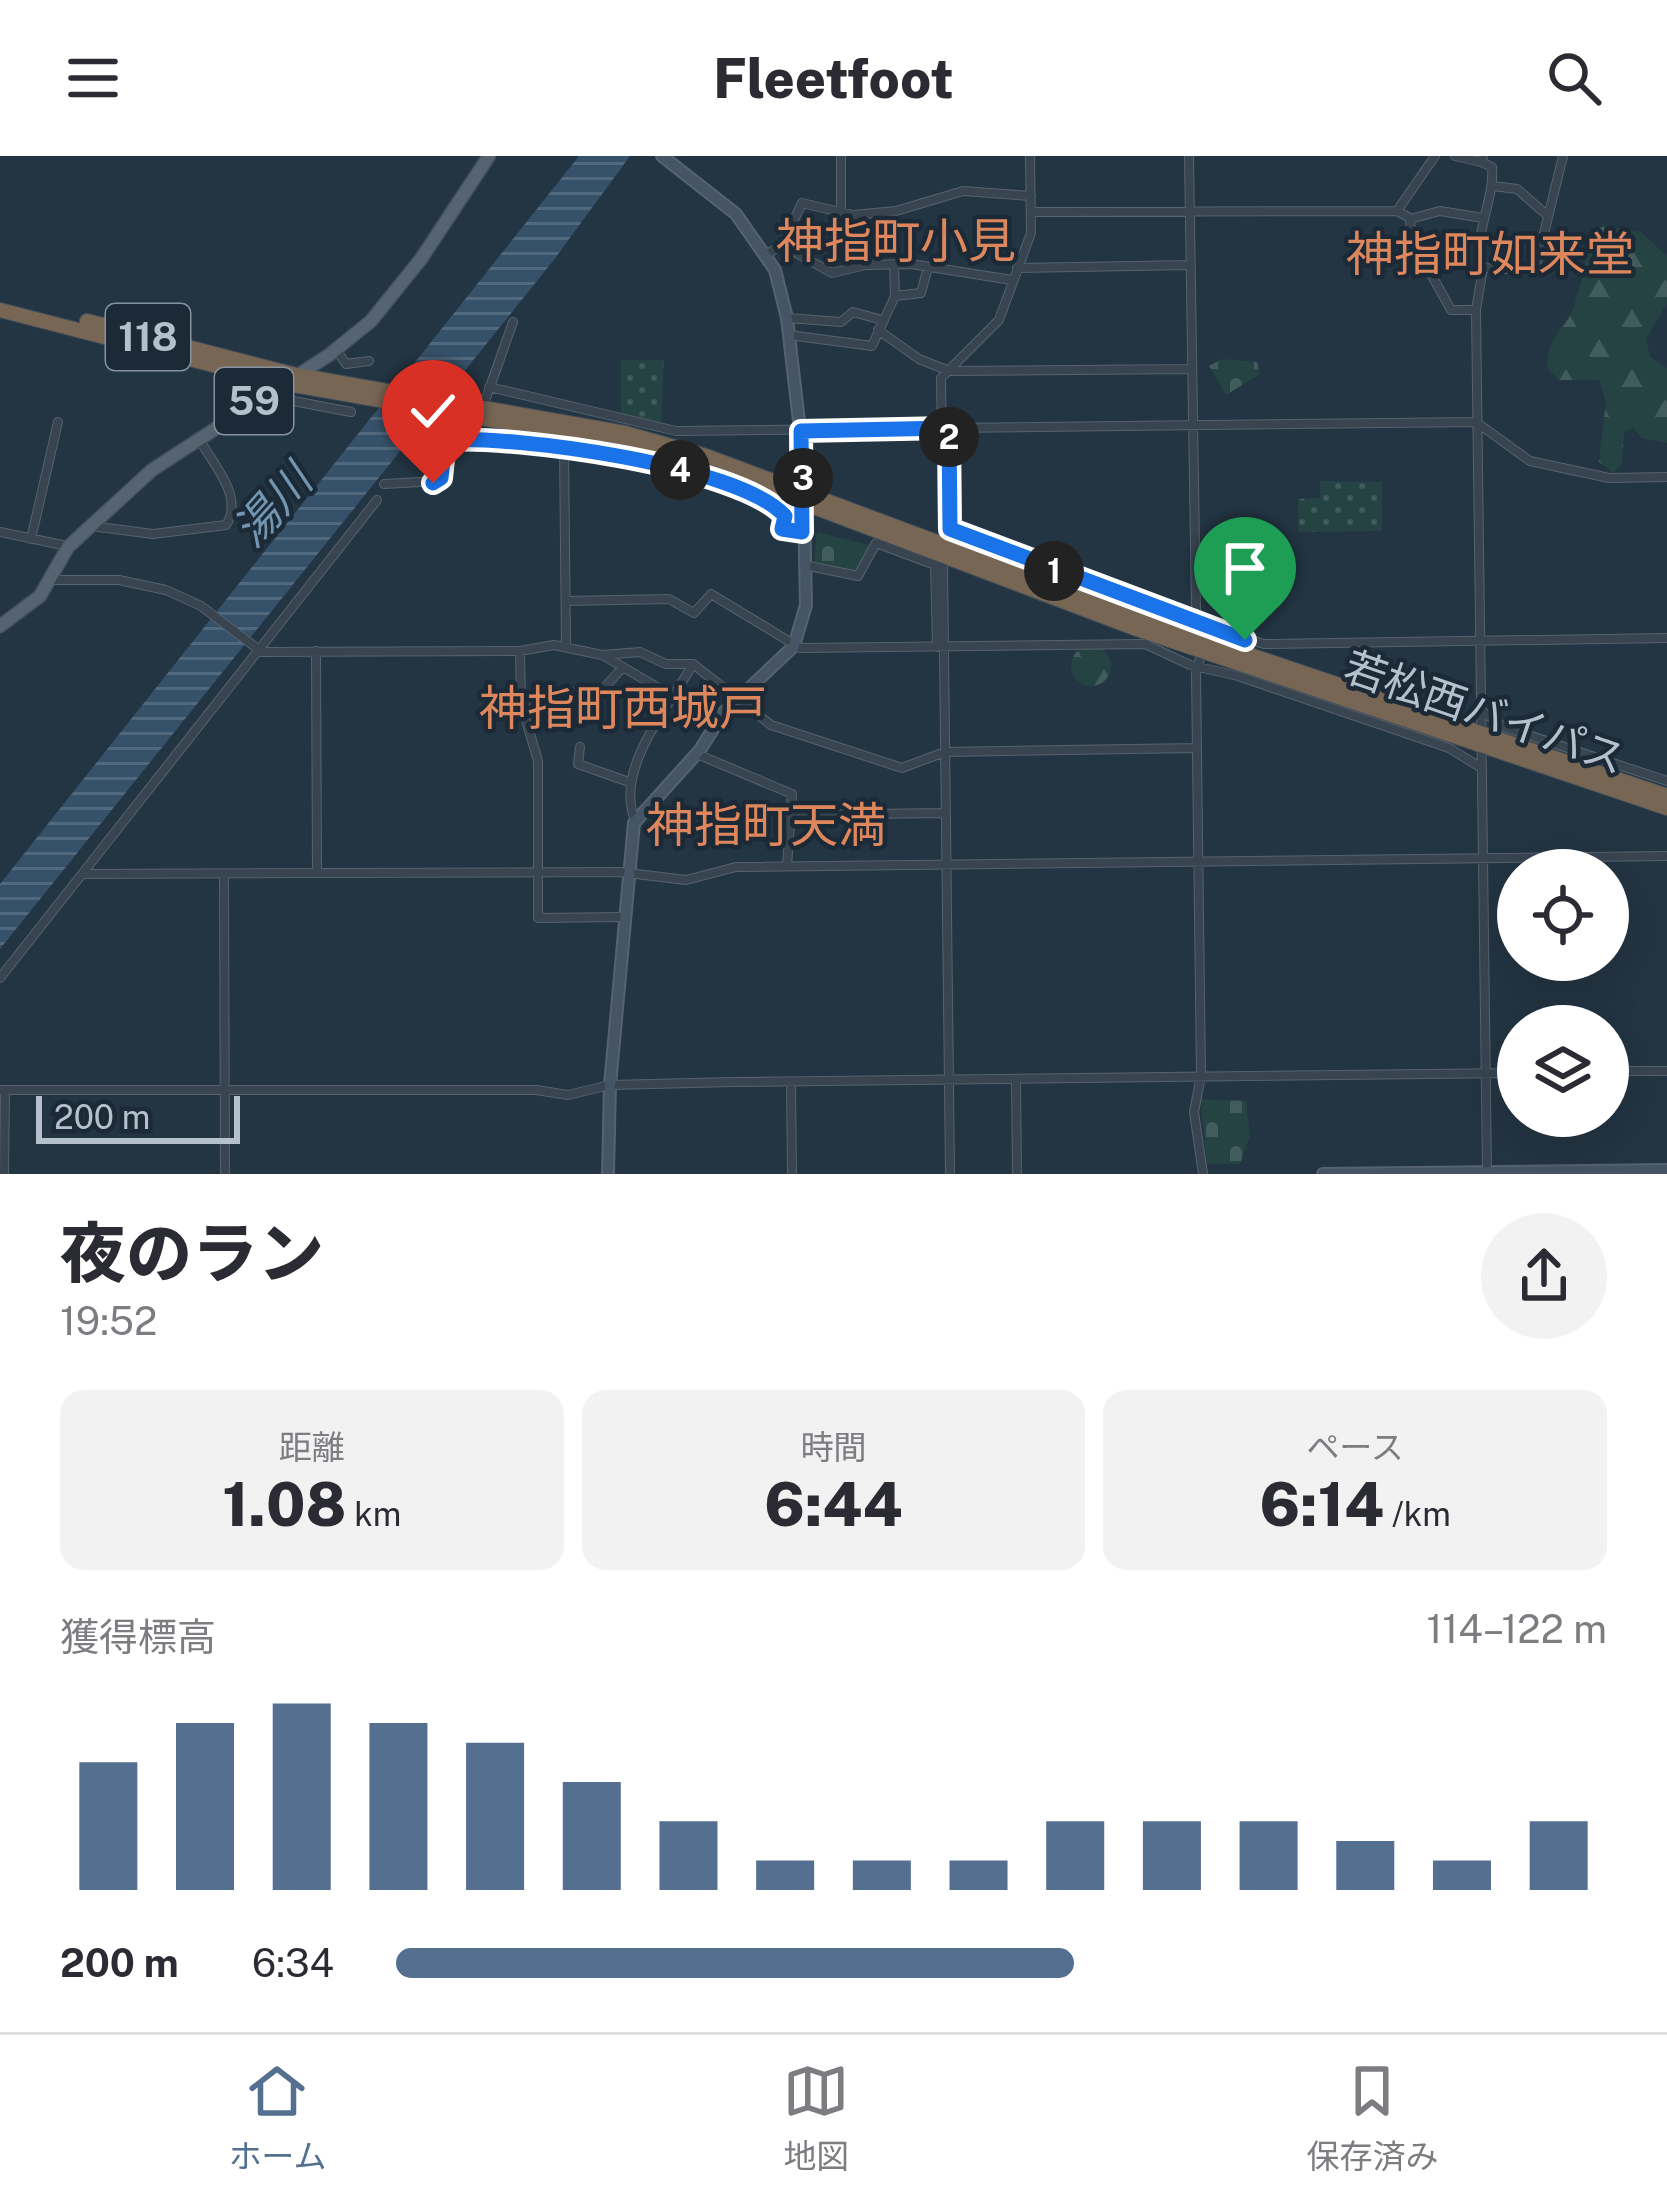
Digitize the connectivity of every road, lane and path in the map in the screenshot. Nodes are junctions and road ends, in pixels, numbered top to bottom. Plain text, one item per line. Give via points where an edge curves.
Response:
1 (489, 156) edge
2 (662, 156) edge
3 (841, 156) edge
4 (1030, 156) edge
5 (1189, 156) edge
6 (1435, 156) edge
7 (1455, 156) edge
8 (1563, 156) edge
9 (1482, 159) edge
10 (1493, 186) junction
11 (1031, 196) junction
12 (1397, 211) junction
13 (1031, 212) junction
14 (1190, 212) junction
15 (842, 214) junction
16 (1548, 216) junction
17 (1483, 218) junction
18 (1410, 219) junction
19 (782, 245) junction
20 (767, 254) junction
21 (894, 264) junction
22 (928, 266) junction
23 (1191, 266) junction
24 (1017, 268) junction
25 (1483, 268) junction
26 (1012, 280) junction
27 (895, 296) junction
28 (0, 301) edge
29 (0, 310) edge
30 (1476, 310) junction
31 (787, 318) junction
32 (513, 322) dead end
33 (880, 325) junction
34 (789, 335) junction
35 (333, 352) junction
36 (369, 361) dead end
37 (1192, 369) junction
38 (949, 370) junction
39 (249, 375) junction
40 (289, 380) junction
41 (331, 381) junction
42 (489, 388) junction
43 (365, 391) junction
44 (485, 401) dead end
45 (251, 403) junction
46 (351, 412) dead end
47 (58, 422) dead end
48 (1476, 422) junction
49 (1193, 424) junction
50 (481, 428) dead end
51 (945, 429) junction
52 (801, 431) junction
53 (198, 437) junction
54 (480, 439) junction
55 (563, 447) junction
56 (1667, 477) edge
57 (384, 484) dead end
58 (802, 493) junction
59 (377, 500) dead end
60 (90, 526) junction
61 (0, 532) edge
62 (802, 532) junction
63 (31, 539) junction
64 (68, 547) junction
65 (943, 548) junction
66 (804, 565) junction
67 (52, 580) junction
68 (566, 601) junction
69 (1196, 618) junction
70 (0, 626) edge
71 (1190, 634) junction
72 (1667, 638) edge
73 (1479, 640) junction
74 (566, 646) junction
75 (794, 646) junction
76 (941, 647) junction
77 (256, 650) junction
78 (316, 651) junction
79 (520, 651) junction
80 (1202, 651) junction
81 (602, 655) junction
82 (693, 664) junction
83 (1197, 667) junction
84 (622, 668) junction
85 (674, 697) junction
86 (737, 700) junction
87 (521, 704) junction
88 (1480, 710) junction
89 (1481, 741) junction
90 (580, 747) dead end
91 (1197, 748) junction
92 (944, 752) junction
93 (697, 754) junction
94 (1480, 767) junction
95 (1667, 781) edge
96 (629, 782) junction
97 (1667, 796) edge
98 (1667, 808) edge
99 (945, 813) junction
100 (790, 815) junction
101 (635, 820) junction
102 (1667, 856) edge
103 (1481, 858) junction
104 (1198, 862) junction
105 (945, 864) junction
106 (787, 866) junction
107 (317, 872) junction
108 (537, 872) junction
109 (83, 874) junction
110 (224, 874) junction
111 (628, 874) junction
112 (625, 917) junction
113 (0, 978) edge
114 (1667, 1070) edge
115 (1629, 1071) edge
116 (1485, 1073) junction
117 (1497, 1073) edge
118 (1201, 1076) junction
119 (1016, 1079) junction
120 (948, 1080) junction
121 (791, 1083) junction
122 (610, 1085) junction
123 (2, 1090) edge
124 (225, 1091) junction
125 (1667, 1170) edge
126 (1487, 1173) edge
127 (4, 1174) edge
128 (225, 1174) edge
129 (608, 1174) edge
130 (792, 1174) edge
131 (950, 1174) edge
132 (1017, 1174) edge
133 (1203, 1174) edge
134 (1323, 1174) edge

1 - 35 main road, 59 via 409,275
2 - 20 main road via 736,214
3 - 15 street
4 - 11 street
5 - 14 street
6 - 12 street
7 - 9 street
8 - 16 street
9 - 10 street via 1492,167
10 - 16 street via 1517,189
10 - 17 street
11 - 13 street
11 - 15 street via 963,191 896,211
12 - 14 street
12 - 18 street
13 - 14 street
13 - 24 street
14 - 23 street
15 - 19 street via 802,203
16 - 25 street via 1535,270
17 - 18 street via 1440,211
17 - 25 street
18 - 30 street via 1410,245 1451,310
19 - 20 street
19 - 21 street via 832,273
20 - 31 main road
21 - 22 street
21 - 27 street
22 - 26 street
22 - 27 street via 920,293
23 - 24 street
23 - 37 street
24 - 26 street
25 - 30 street
26 - 38 street via 997,324
27 - 33 street
28 - 40 highway, 118
29 - 39 highway, 118
30 - 48 street
31 - 33 street via 841,322 853,312
31 - 34 main road
32 - 42 street
33 - 34 street via 869,347
33 - 38 street via 919,359
34 - 52 main road
35 - 36 street via 344,363
35 - 40 main road, 59
35 - 41 main road
37 - 38 street
37 - 49 street
38 - 51 street via 941,378
39 - 40 highway, 118
39 - 45 highway via 257,387
40 - 41 highway, 118
40 - 43 highway, 118
40 - 45 main road, 59
41 - 43 highway, 118
42 - 44 street
42 - 52 street via 674,431
43 - 58 highway, 若松西バイパス / 118 via 623,443
45 - 46 street via 265,414 293,401
45 - 53 main road, 59
47 - 63 street
48 - 49 street
48 - 56 street via 1530,461 1609,478
48 - 73 street
49 - 51 street
49 - 69 street
50 - 54 street
51 - 52 street
51 - 65 street
52 - 58 main road
53 - 60 main road, 59
53 - 60 street via 228,486 233,508 226,526 126,534
54 - 55 street
54 - 57 street via 445,440 438,481
55 - 62 street via 720,483 775,505 785,516 782,529
55 - 68 street
58 - 62 main road
58 - 65 highway, 若松西バイパス / 118
59 - 77 street
60 - 64 main road, 59
61 - 63 street
62 - 66 main road
63 - 64 street
64 - 67 main road, 59
65 - 66 street via 876,543 858,576
65 - 69 street
65 - 71 highway, 若松西バイパス / 118
65 - 76 street
65 - 80 highway, 若松西バイパス / 118
66 - 75 main road via 806,611
67 - 70 main road, 59
67 - 77 street via 166,590 201,606
68 - 74 street
68 - 75 street via 669,599 694,613 711,593
69 - 71 street
69 - 73 street via 1264,644
71 - 89 highway, 若松西バイパス / 118
72 - 73 street
73 - 88 street
74 - 79 street
74 - 81 street
75 - 76 street
75 - 86 main road
76 - 83 street via 1145,644
76 - 92 street
77 - 78 street
77 - 109 street
78 - 79 street
78 - 107 street
79 - 87 street
80 - 83 street
80 - 89 highway, 若松西バイパス / 118
81 - 82 street via 640,652 665,664
81 - 84 street
82 - 85 street
82 - 86 street
83 - 91 street
83 - 94 street via 1449,748
84 - 85 street
84 - 87 street via 597,696 573,692 561,702
85 - 96 street
86 - 92 street via 790,734 886,765 907,768
86 - 93 main road
87 - 108 street via 538,761
88 - 89 street
88 - 95 street via 1510,729
89 - 94 street
89 - 97 highway, 若松西バイパス / 118
89 - 98 highway, 若松西バイパス / 118
90 - 96 street via 578,764
91 - 92 street
91 - 104 street
92 - 99 street
93 - 100 street via 790,790
93 - 101 main road
94 - 103 street
96 - 101 street
99 - 100 street
99 - 105 street
100 - 106 street
101 - 111 main road
102 - 103 street
103 - 104 street
103 - 116 street
104 - 105 street
104 - 118 street
105 - 106 street
105 - 120 street
106 - 111 street via 736,867 686,880
107 - 108 street
107 - 110 street
108 - 111 street
108 - 112 street via 538,918
109 - 110 street
109 - 113 street
110 - 124 street
111 - 112 main road
112 - 122 main road
114 - 115 street
116 - 117 street
116 - 118 street
116 - 126 street
118 - 119 street
118 - 133 street via 1194,1112
119 - 120 street
119 - 132 street
120 - 121 street
120 - 131 street
121 - 122 street
121 - 130 street
122 - 124 street via 568,1095
122 - 129 main road
123 - 124 street
123 - 127 street
124 - 128 street
125 - 126 main road
126 - 134 main road

